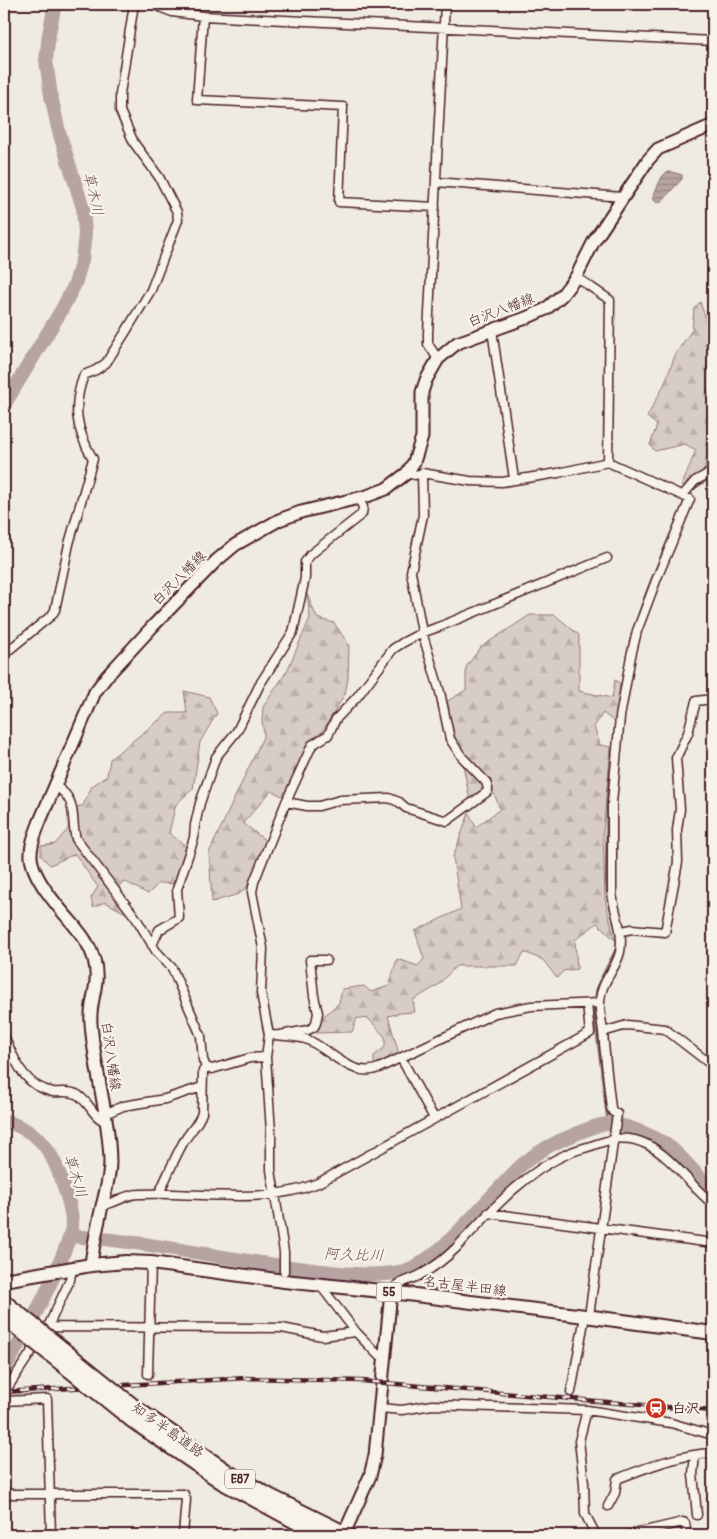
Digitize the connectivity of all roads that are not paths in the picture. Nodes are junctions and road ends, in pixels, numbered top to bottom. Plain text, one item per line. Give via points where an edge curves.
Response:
1 (134, 4) edge
2 (152, 4) edge
3 (445, 4) edge
4 (203, 16) junction
5 (443, 27) junction
6 (713, 41) edge
7 (713, 124) edge
8 (436, 182) junction
9 (622, 197) junction
10 (435, 207) junction
11 (576, 277) junction
12 (492, 330) junction
13 (438, 359) junction
14 (608, 462) junction
15 (713, 471) edge
16 (406, 473) junction
17 (422, 473) junction
18 (514, 479) junction
19 (686, 497) junction
20 (358, 498) junction
21 (607, 558) dead end
22 (422, 632) junction
23 (4, 654) edge
24 (713, 699) edge
25 (55, 786) junction
26 (286, 802) junction
27 (622, 931) junction
28 (152, 945) junction
29 (326, 960) dead end
30 (599, 1003) junction
31 (588, 1004) junction
32 (603, 1032) junction
33 (278, 1035) junction
34 (4, 1036) edge
35 (269, 1036) junction
36 (266, 1057) junction
37 (401, 1058) junction
38 (713, 1066) edge
39 (206, 1067) junction
40 (202, 1087) junction
41 (434, 1118) junction
42 (106, 1119) junction
43 (614, 1138) junction
44 (159, 1194) junction
45 (275, 1195) junction
46 (713, 1204) edge
47 (102, 1205) junction
48 (488, 1213) junction
49 (602, 1228) junction
50 (713, 1243) edge
51 (151, 1263) junction
52 (91, 1265) junction
53 (68, 1269) junction
54 (284, 1272) junction
55 (4, 1280) edge
56 (320, 1285) junction
57 (391, 1292) junction
58 (4, 1302) edge
59 (4, 1316) edge
60 (587, 1316) junction
61 (48, 1328) junction
62 (149, 1328) junction
63 (356, 1332) junction
64 (713, 1333) edge
65 (385, 1356) junction
66 (148, 1374) dead end
67 (571, 1392) dead end
68 (4, 1393) edge
69 (4, 1401) edge
70 (380, 1408) junction
71 (587, 1410) junction
72 (136, 1415) junction
73 (713, 1436) edge
74 (713, 1453) edge
75 (695, 1455) junction
76 (4, 1494) edge
77 (49, 1494) junction
78 (608, 1506) dead end
79 (697, 1515) dead end
80 (348, 1531) edge
81 (51, 1535) edge
82 (183, 1535) edge
83 (321, 1535) edge
84 (596, 1535) edge
85 (628, 1535) edge
86 (687, 1535) edge

1 - 23 street via 120,111 134,143 159,177 178,220 150,290 130,325 106,362 84,374 78,389 77,421 93,459 55,610
2 - 4 street via 172,12
3 - 5 street
4 - 5 street
4 - 10 street via 197,100 343,107 339,202
5 - 6 street
5 - 8 street
7 - 9 main road, 白沢八幡線 via 658,149
8 - 9 street
8 - 10 street
9 - 11 main road, 白沢八幡線
10 - 13 street via 428,344
11 - 12 main road, 白沢八幡線 via 546,308
11 - 14 street via 610,300
12 - 13 main road, 白沢八幡線 via 457,343
12 - 18 street
13 - 16 main road, 白沢八幡線 via 422,392 422,437 414,462
14 - 18 street
14 - 19 street
15 - 19 street via 695,481
16 - 17 street
16 - 20 main road, 白沢八幡線 via 386,489
17 - 18 street via 470,481
17 - 22 street via 423,515 411,572
19 - 27 street via 637,631 620,717 612,803 612,892
20 - 25 main road, 白沢八幡線 via 279,520 216,561 95,692
20 - 28 street via 363,507 362,514 305,562 305,578 293,632 260,684 237,731 216,757 177,889 179,918 159,930
21 - 22 street
22 - 26 street via 393,649 336,719 328,735 312,745
22 - 26 street via 450,739 486,782 488,789 485,794 447,821 406,808 385,797 340,800 319,806
24 - 27 street via 696,701 688,733 676,758 680,809 678,862 665,932
25 - 28 street via 62,790 73,808 76,839 136,918
25 - 42 main road, 白沢八幡線 via 35,832 31,857 34,870 86,941 94,959 97,984 90,1020
26 - 35 street via 252,892 262,938 261,993
27 - 30 street via 620,954 603,986
28 - 39 street via 172,968 193,1014 201,1036
29 - 33 street via 310,960 318,1013 314,1027
30 - 31 street
30 - 32 street
31 - 37 street via 531,1006 495,1013
31 - 41 street via 590,1033
32 - 38 street via 627,1025 665,1029
32 - 43 street via 611,1108 617,1114
33 - 35 street
33 - 37 street via 306,1039 345,1064 364,1071
34 - 42 street via 27,1079 42,1089 78,1094 98,1116
35 - 36 street
36 - 39 street via 212,1069
36 - 45 street
37 - 41 street
39 - 40 street
40 - 42 street via 165,1099 123,1106
40 - 44 street via 202,1113 198,1124 182,1144
41 - 45 street via 318,1183
42 - 47 main road, 白沢八幡線 via 110,1163
43 - 46 street via 635,1140 655,1150
43 - 48 street via 570,1153 540,1169
43 - 49 street
44 - 45 street
44 - 47 street via 136,1194
45 - 54 street
47 - 52 main road, 白沢八幡線
48 - 49 street
48 - 57 street via 439,1263 395,1286
49 - 50 street
49 - 60 street
51 - 52 main road, 名古屋半田線 / 55
51 - 54 main road, 名古屋半田線 / 55
51 - 62 street
52 - 53 main road, 名古屋半田線 / 55
53 - 55 main road, 名古屋半田線 / 55
53 - 61 street via 70,1280
54 - 56 main road, 名古屋半田線 / 55
56 - 57 main road, 名古屋半田線 / 55
56 - 63 street
57 - 60 main road, 名古屋半田線 / 55
57 - 65 main road
58 - 72 highway, 知多半島道路 / E87, bridge
59 - 72 highway, 知多半島道路 / E87, bridge
60 - 64 main road, 名古屋半田線 / 55
60 - 67 street
61 - 62 street
61 - 68 street
62 - 63 street via 282,1328 322,1336
62 - 66 street
63 - 65 street via 377,1354
65 - 70 main road
69 - 77 street via 47,1399
70 - 71 street via 402,1410 432,1405
70 - 80 main road via 373,1467
71 - 73 street via 671,1422
71 - 84 street via 579,1441 585,1514
72 - 80 highway, 知多半島道路 / E87 via 279,1501
72 - 83 highway, 知多半島道路 / E87 via 222,1481
74 - 75 street
75 - 78 street via 657,1464 617,1479 615,1493
75 - 79 street via 693,1474
76 - 77 street
77 - 81 street
77 - 82 street via 184,1494
85 - 86 street via 683,1522

